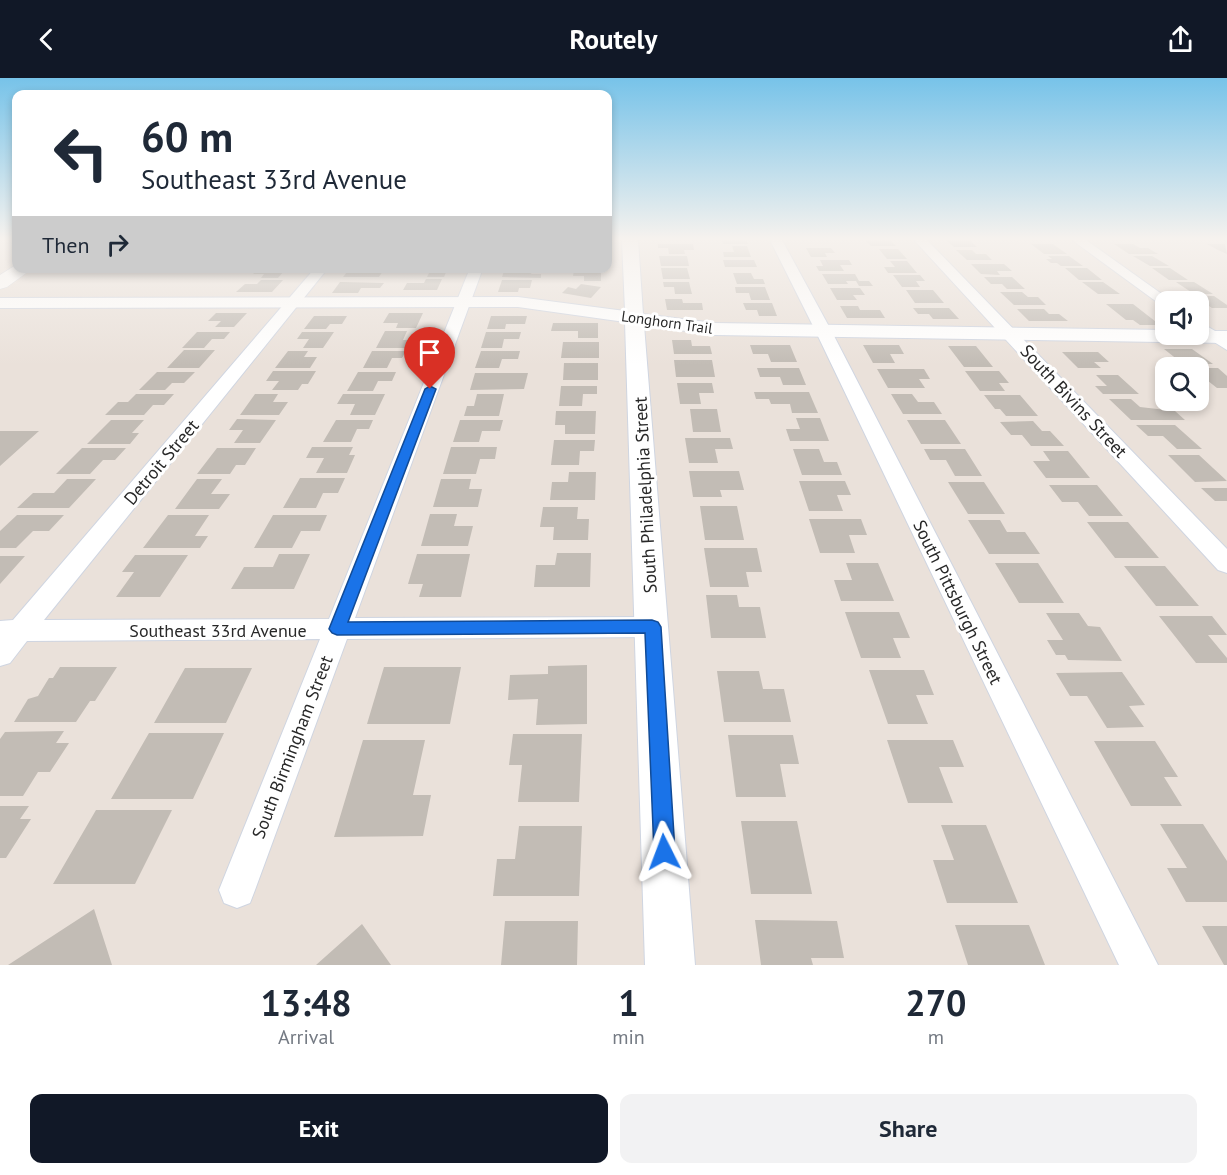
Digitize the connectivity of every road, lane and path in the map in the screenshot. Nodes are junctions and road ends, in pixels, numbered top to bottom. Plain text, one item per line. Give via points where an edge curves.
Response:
1 (311, 281) edge
2 (472, 281) edge
3 (632, 281) edge
4 (798, 281) edge
5 (960, 281) edge
6 (1137, 281) edge
7 (1155, 294) edge
8 (464, 302) junction
9 (0, 303) edge
10 (293, 303) junction
11 (634, 318) junction
12 (824, 332) junction
13 (1209, 332) edge
14 (1011, 334) junction
15 (1223, 340) edge
16 (1227, 564) edge
17 (652, 627) junction
18 (337, 629) junction
19 (10, 631) edge
20 (0, 655) edge
21 (237, 890) dead end
22 (670, 965) edge
23 (1139, 965) edge

1 - 10 street, Detroit Street
2 - 8 street, South Birmingham Street
3 - 11 street, South Philadelphia Street
4 - 12 street, South Pittsburgh Street
5 - 14 street, South Bivins Street
6 - 7 street
8 - 10 street, Longhorn Trail
8 - 11 street, Longhorn Trail via 537,303
8 - 18 street, South Birmingham Street
9 - 10 street, Longhorn Trail
10 - 19 street, Detroit Street
11 - 12 street, Longhorn Trail via 696,327
11 - 17 street, South Philadelphia Street
12 - 14 street, Longhorn Trail
12 - 23 street, South Pittsburgh Street
13 - 15 street
14 - 15 street, Longhorn Trail
14 - 16 street, South Bivins Street
17 - 18 street, Southeast 33rd Avenue
17 - 22 street, South Philadelphia Street
18 - 19 street, Southeast 33rd Avenue
18 - 21 street, South Birmingham Street
19 - 20 street, Detroit Street

